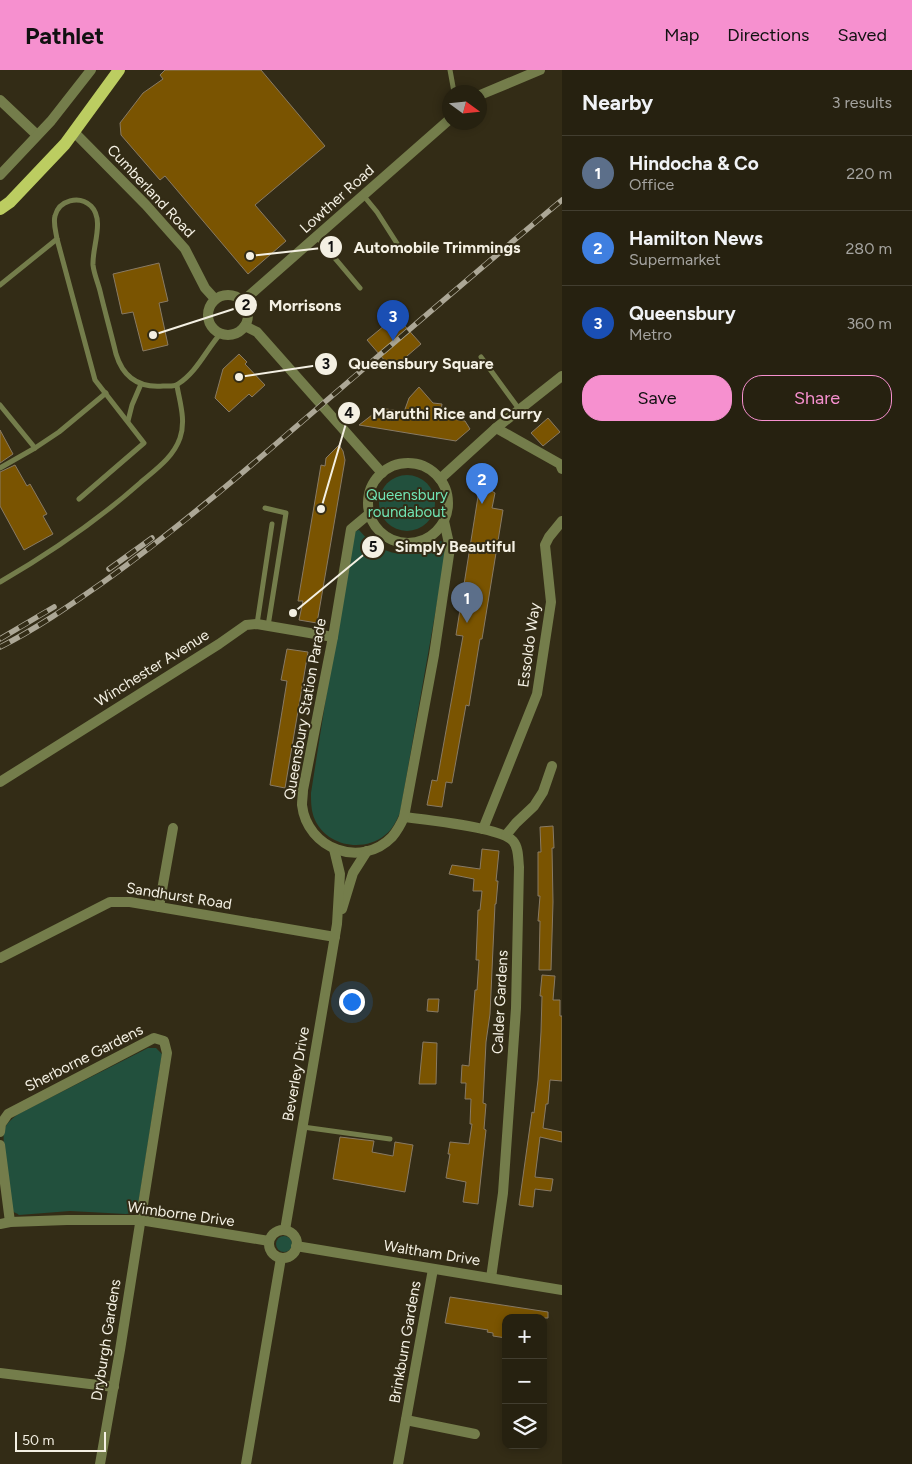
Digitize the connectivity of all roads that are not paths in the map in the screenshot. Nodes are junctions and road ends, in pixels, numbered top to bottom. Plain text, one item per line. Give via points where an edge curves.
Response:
1 (91, 70) edge
2 (119, 70) edge
3 (450, 70) edge
4 (540, 70) edge
5 (453, 85) edge
6 (487, 92) edge
7 (0, 100) edge
8 (442, 126) edge
9 (74, 132) junction
10 (37, 135) junction
11 (0, 175) edge
12 (363, 195) junction
13 (0, 210) edge
14 (317, 237) junction
15 (57, 239) junction
16 (398, 245) dead end
17 (0, 285) edge
18 (360, 288) dead end
19 (215, 299) junction
20 (243, 301) junction
21 (245, 326) junction
22 (221, 333) junction
23 (481, 357) dead end
24 (562, 376) edge
25 (141, 384) junction
26 (177, 386) junction
27 (106, 393) junction
28 (0, 405) edge
29 (519, 410) junction
30 (128, 421) junction
31 (496, 428) junction
32 (35, 448) junction
33 (0, 468) edge
34 (562, 469) edge
35 (382, 473) junction
36 (440, 479) junction
37 (79, 499) dead end
38 (265, 508) dead end
39 (369, 514) junction
40 (444, 521) junction
41 (562, 521) edge
42 (272, 524) dead end
43 (0, 582) edge
44 (262, 625) junction
45 (332, 637) junction
46 (552, 766) dead end
47 (0, 782) edge
48 (404, 817) junction
49 (173, 828) dead end
50 (483, 829) junction
51 (506, 835) junction
52 (334, 849) junction
53 (367, 851) junction
54 (159, 908) junction
55 (337, 924) junction
56 (335, 937) junction
57 (0, 958) edge
58 (302, 1127) junction
59 (0, 1132) edge
60 (390, 1139) dead end
61 (0, 1146) edge
62 (140, 1220) junction
63 (5, 1223) edge
64 (285, 1230) junction
65 (269, 1242) junction
66 (296, 1246) junction
67 (280, 1258) junction
68 (433, 1269) junction
69 (491, 1278) junction
70 (562, 1290) edge
71 (0, 1373) edge
72 (114, 1387) junction
73 (406, 1420) junction
74 (475, 1434) dead end
75 (100, 1464) edge
76 (246, 1464) edge
77 (398, 1464) edge

1 - 10 street
2 - 9 main road
3 - 5 lane
4 - 6 street
7 - 10 street
8 - 12 street, Lowther Road
9 - 13 main road
9 - 19 street, Cumberland Road via 185,249
10 - 11 street
12 - 14 street, Lowther Road
12 - 16 lane
14 - 18 lane
14 - 20 street, Lowther Road
15 - 17 lane
15 - 25 lane via 54,218 63,204 70,200 84,201 98,215 93,265 119,364 125,373
15 - 27 lane via 95,380
19 - 20 street via 233,295
19 - 22 street via 210,304 208,318 215,330
20 - 21 street via 248,311
21 - 22 street via 234,334
21 - 35 street via 257,332
22 - 26 lane via 198,366
23 - 29 lane
24 - 29 street
25 - 26 lane
25 - 30 lane
26 - 43 lane via 182,410 180,439 166,462 110,509 36,562
27 - 30 lane
27 - 32 lane
28 - 32 lane
29 - 31 street
30 - 37 lane via 144,443
31 - 34 street via 560,464
31 - 36 street
32 - 33 lane
35 - 36 street via 406,463 430,470
35 - 39 street via 370,491
36 - 40 street via 447,500
38 - 44 lane via 286,513
39 - 40 street via 385,536 397,542 424,540
39 - 45 street, Queensbury Station Parade via 351,529
40 - 48 street, Queensbury Station Parade via 450,548
41 - 50 street, Essoldo Way via 545,546 551,602 538,694
42 - 44 lane
44 - 45 street
44 - 47 street, Winchester Avenue via 246,625
45 - 52 street, Queensbury Station Parade via 302,804 312,831
46 - 51 street via 534,806
48 - 50 street
48 - 53 street, Queensbury Station Parade via 392,837
49 - 54 street
50 - 51 street
51 - 69 street, Calder Gardens via 517,847 519,867 516,1008 503,1193
52 - 53 street, Queensbury Station Parade
52 - 55 street, Beverley Drive via 340,874
53 - 55 street, Beverley Drive via 353,873
54 - 56 street, Sandhurst Road
54 - 57 street, Sandhurst Road via 110,902
55 - 56 street, Beverley Drive
56 - 58 street, Beverley Drive
58 - 60 lane
58 - 64 street, Beverley Drive
59 - 62 street, Sherborne Gardens via 8,1114 154,1038 164,1041 167,1053
61 - 63 street
62 - 63 street, Wimborne Drive
62 - 65 street, Wimborne Drive
62 - 72 street, Dryburgh Gardens
64 - 65 street via 275,1232
64 - 66 street via 294,1236
65 - 67 street via 272,1252
66 - 67 street via 291,1255
66 - 68 street, Waltham Drive
67 - 76 street
68 - 69 street, Waltham Drive
68 - 73 street, Brinkburn Gardens
69 - 70 street, Waltham Drive
71 - 72 street
72 - 75 street, Dryburgh Gardens
73 - 74 street, Brinkburn Gardens
73 - 77 street, Brinkburn Gardens

